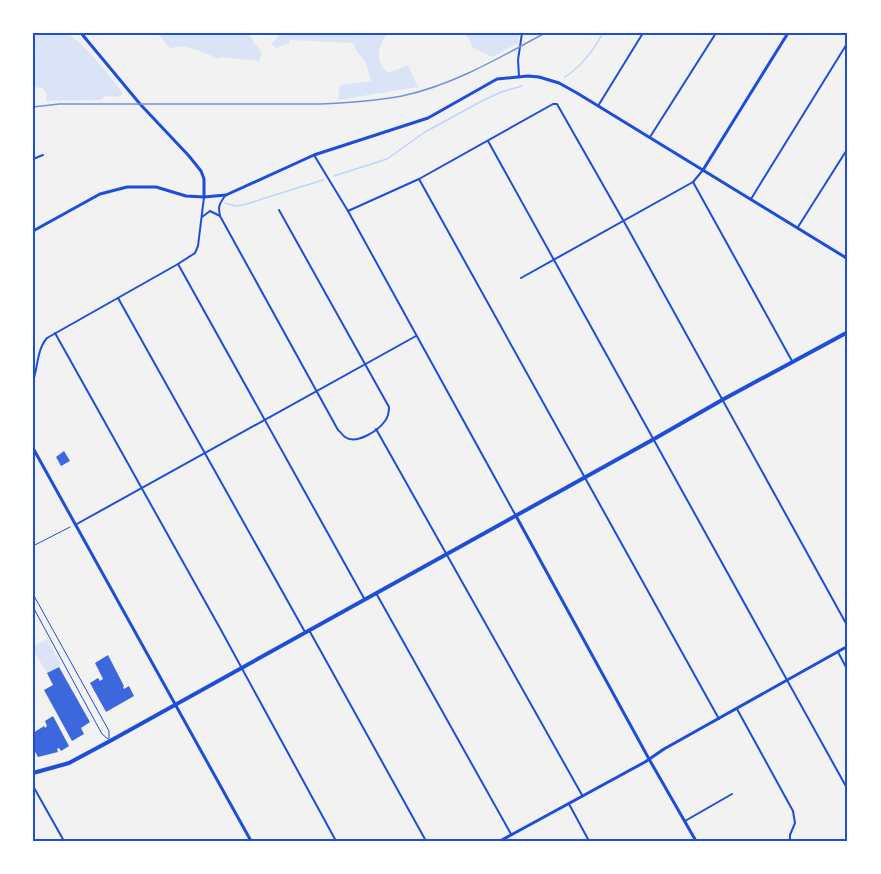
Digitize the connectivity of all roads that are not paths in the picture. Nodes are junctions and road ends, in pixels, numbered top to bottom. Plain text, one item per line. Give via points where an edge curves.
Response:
1 (81, 33) edge
2 (522, 33) edge
3 (643, 33) edge
4 (716, 33) edge
5 (788, 33) edge
6 (848, 42) edge
7 (519, 76) junction
8 (598, 106) junction
9 (650, 137) junction
10 (488, 141) junction
11 (848, 148) edge
12 (43, 155) dead end
13 (314, 155) junction
14 (33, 159) edge
15 (703, 170) junction
16 (419, 180) junction
17 (693, 182) junction
18 (226, 195) junction
19 (204, 197) junction
20 (751, 199) junction
21 (279, 210) dead end
22 (348, 212) junction
23 (202, 216) junction
24 (220, 216) junction
25 (623, 220) junction
26 (798, 227) junction
27 (33, 231) edge
28 (554, 259) junction
29 (848, 259) edge
30 (178, 264) junction
31 (521, 278) dead end
32 (118, 298) junction
33 (848, 332) edge
34 (56, 333) junction
35 (416, 336) junction
36 (792, 361) junction
37 (365, 363) junction
38 (33, 381) edge
39 (317, 390) junction
40 (722, 400) junction
41 (265, 418) junction
42 (376, 429) junction
43 (654, 440) junction
44 (33, 448) edge
45 (205, 452) junction
46 (585, 478) junction
47 (141, 488) junction
48 (516, 516) junction
49 (75, 525) junction
50 (70, 527) dead end
51 (33, 546) edge
52 (446, 554) junction
53 (376, 593) junction
54 (33, 594) edge
55 (365, 600) junction
56 (33, 607) edge
57 (848, 627) edge
58 (307, 631) junction
59 (848, 646) edge
60 (838, 652) junction
61 (241, 668) junction
62 (848, 671) edge
63 (788, 681) junction
64 (176, 704) junction
65 (737, 709) junction
66 (718, 719) junction
67 (110, 741) junction
68 (649, 759) junction
69 (33, 773) edge
70 (33, 786) edge
71 (848, 790) edge
72 (732, 794) dead end
73 (582, 796) junction
74 (569, 804) junction
75 (685, 821) junction
76 (512, 835) junction
77 (64, 841) edge
78 (251, 841) edge
79 (336, 841) edge
80 (426, 841) edge
81 (500, 841) edge
82 (589, 841) edge
83 (696, 841) edge
84 (790, 841) edge

1 - 19 main road via 201,171
2 - 7 street
3 - 8 street
4 - 9 street
5 - 15 main road
6 - 20 street
7 - 8 main road via 559,83
7 - 13 main road via 497,79 428,118
8 - 9 main road
9 - 15 main road
10 - 16 street
10 - 25 street via 557,104
10 - 28 street
11 - 26 street
12 - 14 street
13 - 18 main road
13 - 22 street
15 - 17 street
15 - 20 main road
16 - 22 street
16 - 46 street
17 - 25 street
17 - 36 street
18 - 19 main road
18 - 24 street via 219,204
19 - 23 street
19 - 27 main road via 127,187 100,194
20 - 26 main road
21 - 37 street
22 - 35 street
23 - 24 street via 210,211
23 - 30 street via 197,249
24 - 39 street
25 - 28 street
25 - 40 street
26 - 29 main road
28 - 31 street
28 - 43 street
30 - 32 street
30 - 41 street
32 - 34 street
32 - 45 street
33 - 36 main road
34 - 38 street via 43,343
34 - 47 street
35 - 37 street
35 - 48 street
36 - 40 main road
37 - 39 street
37 - 42 street via 389,407 387,419
39 - 41 street
39 - 42 street via 346,438 361,439
40 - 43 main road
40 - 57 street
41 - 45 street
41 - 55 street
42 - 52 street
43 - 46 main road
43 - 63 street
44 - 49 main road
45 - 47 street
45 - 58 street
46 - 48 main road
46 - 66 street
47 - 49 street
47 - 61 street
48 - 52 main road
48 - 68 main road
49 - 64 main road
50 - 51 lane
52 - 53 main road
52 - 73 street
53 - 55 main road
53 - 76 street
54 - 67 lane via 109,731
55 - 58 main road
56 - 67 lane via 102,734
58 - 61 main road
58 - 80 street
59 - 60 main road
60 - 62 street
60 - 63 main road
61 - 64 main road
61 - 79 street
63 - 65 main road
63 - 71 street
64 - 67 main road
64 - 78 main road
65 - 66 main road
65 - 84 street via 793,811 795,823
66 - 68 main road
67 - 69 main road via 69,763
68 - 73 main road
68 - 75 main road
70 - 77 street
72 - 75 street
73 - 74 main road
74 - 76 main road
74 - 82 street
75 - 83 main road
76 - 81 main road

